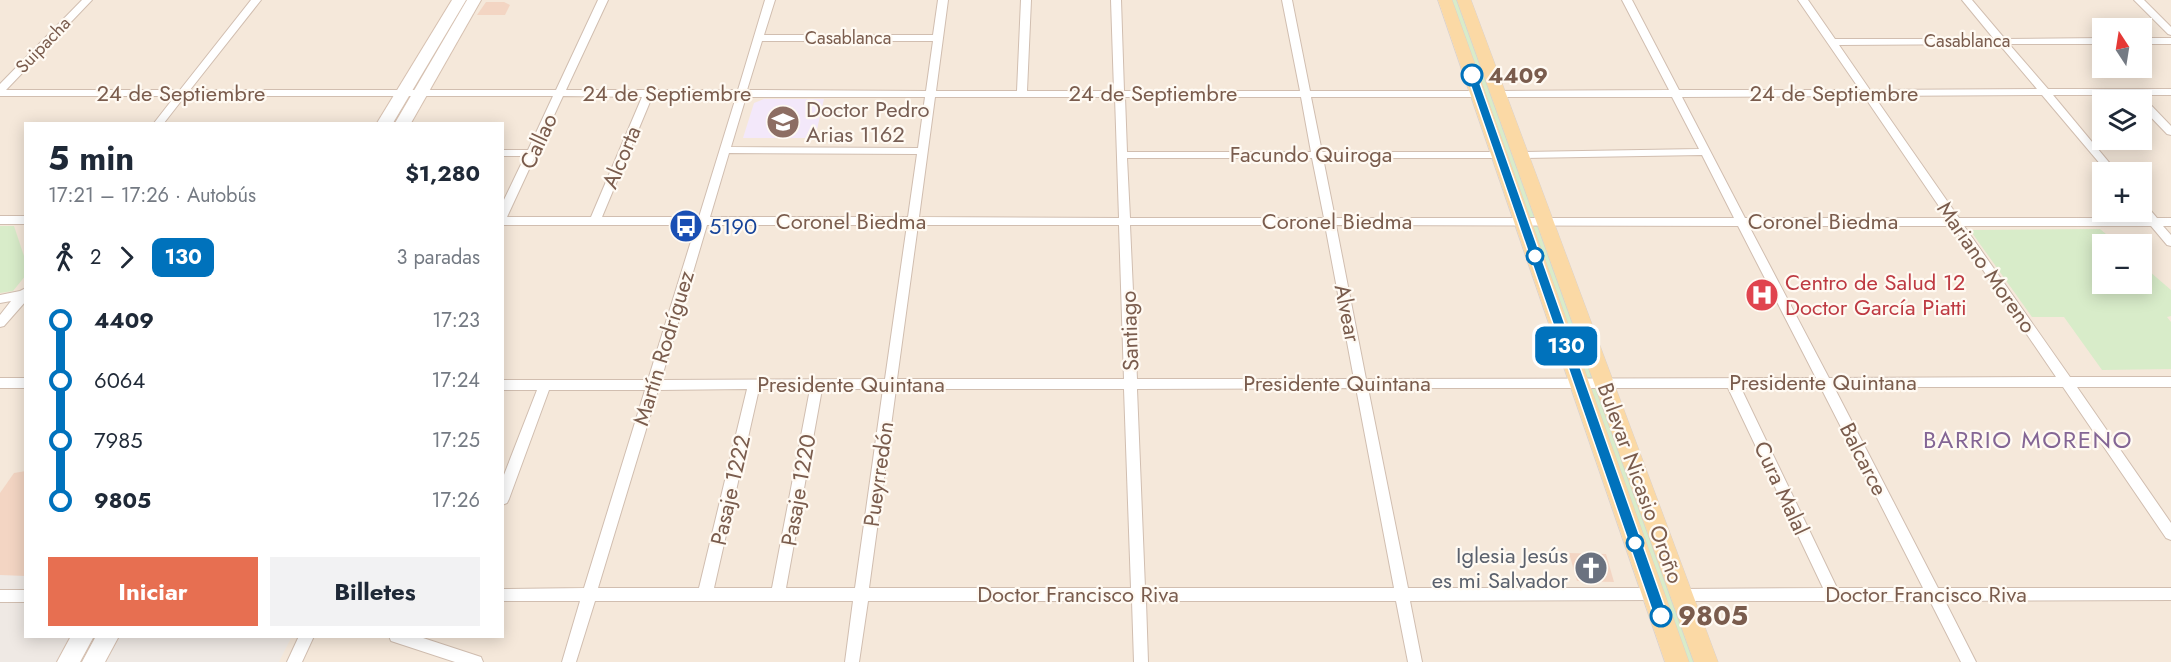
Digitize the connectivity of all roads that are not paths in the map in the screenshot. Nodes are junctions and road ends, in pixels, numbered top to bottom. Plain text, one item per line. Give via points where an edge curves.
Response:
1 (87, 0) edge
2 (256, 0) edge
3 (459, 0) edge
4 (474, 0) edge
5 (603, 0) edge
6 (770, 0) edge
7 (943, 0) edge
8 (1026, 0) edge
9 (1116, 0) edge
10 (1287, 0) edge
11 (1445, 0) edge
12 (1464, 0) edge
13 (1627, 0) edge
14 (1803, 0) edge
15 (1967, 0) edge
16 (2139, 0) edge
17 (2171, 32) edge
18 (759, 38) junction
19 (938, 38) junction
20 (2001, 41) junction
21 (2092, 41) edge
22 (2152, 41) edge
23 (2171, 41) edge
24 (1831, 42) junction
25 (0, 92) edge
26 (2044, 92) junction
27 (2171, 92) edge
28 (183, 93) junction
29 (403, 93) junction
30 (421, 93) junction
31 (560, 93) junction
32 (648, 93) junction
33 (741, 93) junction
34 (930, 93) junction
35 (1022, 93) junction
36 (1120, 93) junction
37 (1305, 93) junction
38 (1673, 93) junction
39 (1867, 93) junction
40 (1478, 94) junction
41 (1498, 94) junction
42 (2092, 95) edge
43 (2152, 96) edge
44 (2152, 112) edge
45 (160, 122) edge
46 (386, 122) edge
47 (404, 122) edge
48 (2171, 132) edge
49 (724, 150) junction
50 (922, 152) junction
51 (1706, 152) junction
52 (504, 153) edge
53 (532, 153) junction
54 (1317, 154) junction
55 (1122, 155) junction
56 (1500, 155) junction
57 (1520, 155) junction
58 (2104, 162) edge
59 (504, 215) edge
60 (504, 219) edge
61 (0, 220) edge
62 (24, 220) edge
63 (1330, 220) junction
64 (1522, 220) junction
65 (1544, 220) junction
66 (1740, 220) junction
67 (2152, 220) edge
68 (595, 221) junction
69 (913, 221) junction
70 (1125, 221) junction
71 (1956, 221) junction
72 (702, 222) junction
73 (2154, 222) junction
74 (2171, 222) edge
75 (2171, 242) edge
76 (24, 293) edge
77 (0, 299) edge
78 (0, 323) edge
79 (1824, 381) junction
80 (1579, 382) junction
81 (1604, 382) junction
82 (1732, 382) junction
83 (2067, 382) junction
84 (2171, 382) edge
85 (0, 383) edge
86 (24, 383) edge
87 (1131, 383) junction
88 (1361, 383) junction
89 (817, 384) junction
90 (890, 384) junction
91 (504, 385) edge
92 (545, 385) junction
93 (652, 385) junction
94 (754, 385) junction
95 (504, 494) edge
96 (2171, 534) edge
97 (1139, 594) junction
98 (1402, 594) junction
99 (1653, 594) junction
100 (1935, 594) junction
101 (2171, 594) edge
102 (504, 595) edge
103 (589, 595) junction
104 (705, 595) junction
105 (778, 595) junction
106 (861, 595) junction
107 (1682, 595) junction
108 (1833, 595) junction
109 (0, 596) edge
110 (24, 596) edge
111 (82, 638) edge
112 (107, 638) edge
113 (306, 638) edge
114 (402, 638) edge
115 (68, 662) edge
116 (93, 662) edge
117 (294, 662) edge
118 (476, 662) edge
119 (569, 662) edge
120 (852, 662) edge
121 (1141, 662) edge
122 (1415, 662) edge
123 (1677, 662) edge
124 (1706, 662) edge
125 (1969, 662) edge

1 - 25 street, Suipacha
2 - 28 street
3 - 29 main road
4 - 30 main road
5 - 31 street, Callao
6 - 18 street, Martín Rodríguez
7 - 19 street, Pueyrredón
8 - 35 street
9 - 36 street, Santiago
10 - 37 street, Alvear
11 - 40 main road, Bulevar Nicasio Oroño
12 - 41 main road, Bulevar Nicasio Oroño
13 - 38 street, Balcarce
14 - 24 street, Mariano Moreno
15 - 20 street
16 - 17 street
18 - 19 street, Casablanca
18 - 33 street, Martín Rodríguez
19 - 34 street, Pueyrredón
20 - 21 street, Casablanca
20 - 24 street, Casablanca
20 - 26 street
22 - 23 street
24 - 39 street, Mariano Moreno
25 - 28 street, 24 de Septiembre
26 - 39 street, 24 de Septiembre
26 - 42 street, 24 de Septiembre
26 - 58 street
27 - 43 street, 24 de Septiembre
28 - 29 street, 24 de Septiembre
28 - 45 street
29 - 30 street, 24 de Septiembre
29 - 46 main road
30 - 31 street, 24 de Septiembre
30 - 47 main road
31 - 32 street, 24 de Septiembre
31 - 53 street, Callao
32 - 33 street, 24 de Septiembre
32 - 68 street, Alcorta
33 - 34 street, 24 de Septiembre
33 - 49 street, Martín Rodríguez
34 - 35 street, 24 de Septiembre
34 - 50 street, Pueyrredón
35 - 36 street, 24 de Septiembre
36 - 37 street, 24 de Septiembre
36 - 55 street, Santiago
37 - 40 street, 24 de Septiembre
37 - 54 street, Alvear
38 - 39 street, 24 de Septiembre
38 - 41 street, 24 de Septiembre
38 - 51 street, Balcarce
39 - 71 street, Mariano Moreno
40 - 56 main road, Bulevar Nicasio Oroño
41 - 57 main road, Bulevar Nicasio Oroño
44 - 48 street
49 - 50 street
49 - 72 street, Martín Rodríguez
50 - 69 street, Pueyrredón
51 - 57 street
51 - 66 street, Balcarce
52 - 53 street
53 - 59 street, Callao
54 - 55 street, Facundo Quiroga
54 - 56 street, Facundo Quiroga
54 - 63 street, Alvear
55 - 70 street, Santiago
56 - 64 main road, Bulevar Nicasio Oroño
57 - 65 main road, Bulevar Nicasio Oroño
60 - 68 street, Coronel Biedma
61 - 62 street
63 - 64 street, Coronel Biedma
63 - 70 street, Coronel Biedma
63 - 88 street, Alvear
64 - 65 street, Coronel Biedma
64 - 80 main road, Bulevar Nicasio Oroño
65 - 66 street, Coronel Biedma
65 - 81 main road, Bulevar Nicasio Oroño
66 - 71 street, Coronel Biedma
66 - 79 street, Balcarce
67 - 73 street
68 - 72 street, Coronel Biedma
69 - 70 street, Coronel Biedma
69 - 72 street, Coronel Biedma
69 - 90 street, Pueyrredón
70 - 87 street, Santiago
71 - 73 street, Coronel Biedma
71 - 83 street, Mariano Moreno
72 - 93 street, Martín Rodríguez
73 - 74 street, Coronel Biedma
73 - 75 street
76 - 77 street
76 - 78 street
79 - 82 street, Presidente Quintana
79 - 83 street, Presidente Quintana
79 - 100 street, Balcarce
80 - 81 street, Presidente Quintana
80 - 88 street, Presidente Quintana
80 - 99 main road, Bulevar Nicasio Oroño
81 - 82 street, Presidente Quintana
81 - 107 main road, Bulevar Nicasio Oroño
82 - 108 street, Cura Malal
83 - 84 street, Presidente Quintana
83 - 96 street, Mariano Moreno
85 - 86 street
87 - 88 street, Presidente Quintana
87 - 90 street, Presidente Quintana
87 - 97 street, Santiago
88 - 98 street, Alvear
89 - 90 street, Presidente Quintana
89 - 94 street, Presidente Quintana
89 - 105 street, Pasaje 1220
90 - 106 street, Pueyrredón
91 - 92 street, Presidente Quintana
92 - 93 street, Presidente Quintana
92 - 95 street
93 - 94 street, Presidente Quintana
93 - 103 street, Martín Rodríguez
94 - 104 street, Pasaje 1222
97 - 98 street, Doctor Francisco Riva
97 - 106 street, Doctor Francisco Riva
97 - 121 street, Santiago
98 - 99 street, Doctor Francisco Riva
98 - 122 street, Alvear
99 - 123 main road, Bulevar Nicasio Oroño
100 - 101 street, Doctor Francisco Riva
100 - 108 street, Doctor Francisco Riva
100 - 125 street, Balcarce
102 - 103 street, Doctor Francisco Riva
103 - 104 street, Doctor Francisco Riva
103 - 119 street, Martín Rodríguez
104 - 105 street, Doctor Francisco Riva
105 - 106 street, Doctor Francisco Riva
106 - 120 street, Pueyrredón
107 - 108 street, Doctor Francisco Riva
107 - 124 main road, Bulevar Nicasio Oroño
109 - 110 street
111 - 115 main road
112 - 116 main road
113 - 117 street
114 - 118 street

